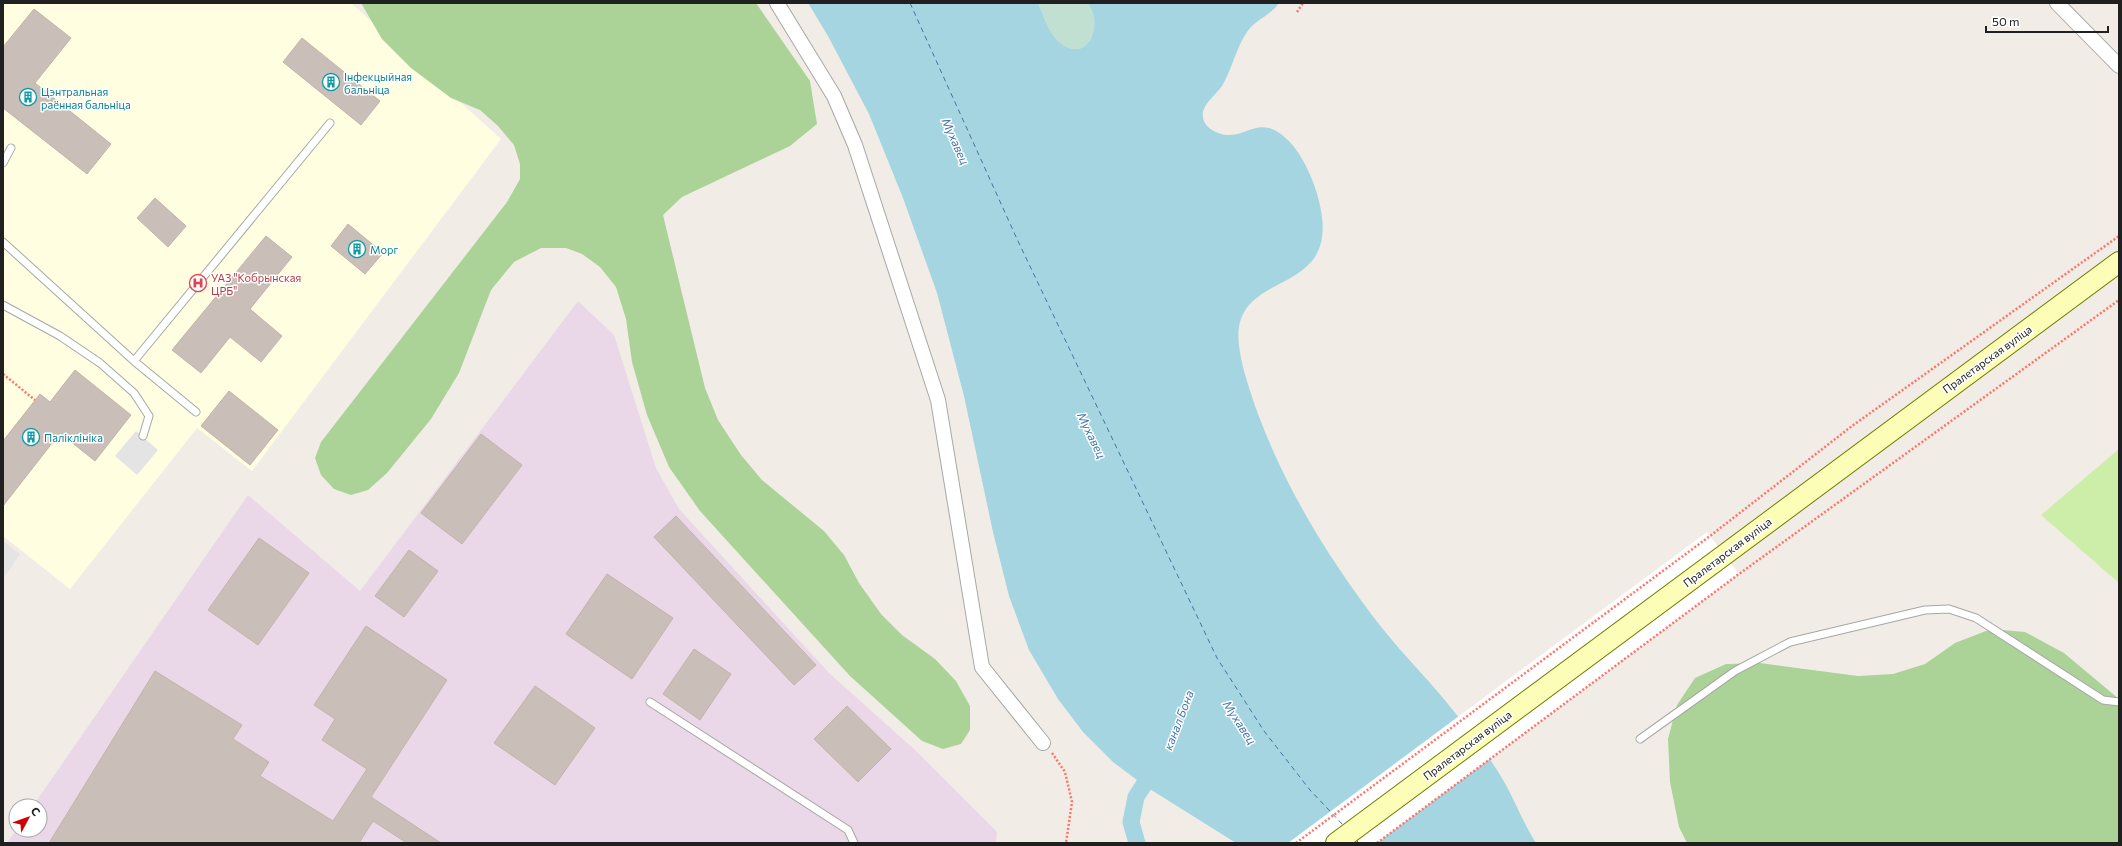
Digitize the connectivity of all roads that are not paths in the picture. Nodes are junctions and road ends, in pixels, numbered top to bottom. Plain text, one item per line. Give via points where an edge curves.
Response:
1 (777, 3) edge
2 (2057, 3) edge
3 (2119, 66) edge
4 (330, 123) dead end
5 (11, 148) dead end
6 (3, 163) edge
7 (3, 242) edge
8 (2119, 262) edge
9 (3, 305) edge
10 (134, 361) junction
11 (196, 412) dead end
12 (143, 436) dead end
13 (650, 702) dead end
14 (2119, 702) edge
15 (1640, 739) dead end
16 (1043, 743) road end
17 (854, 843) edge
18 (1336, 843) edge

1 - 16 street via 834,96 854,145 938,400 982,667
2 - 3 street
4 - 10 lane
5 - 6 lane
7 - 10 lane
8 - 18 main road, Пралетарская вуліца
9 - 12 lane via 60,336 100,363 134,393 149,416
10 - 11 lane
13 - 17 lane via 848,830
14 - 15 lane via 2103,700 1976,618 1949,609 1925,610 1790,642 1735,671

